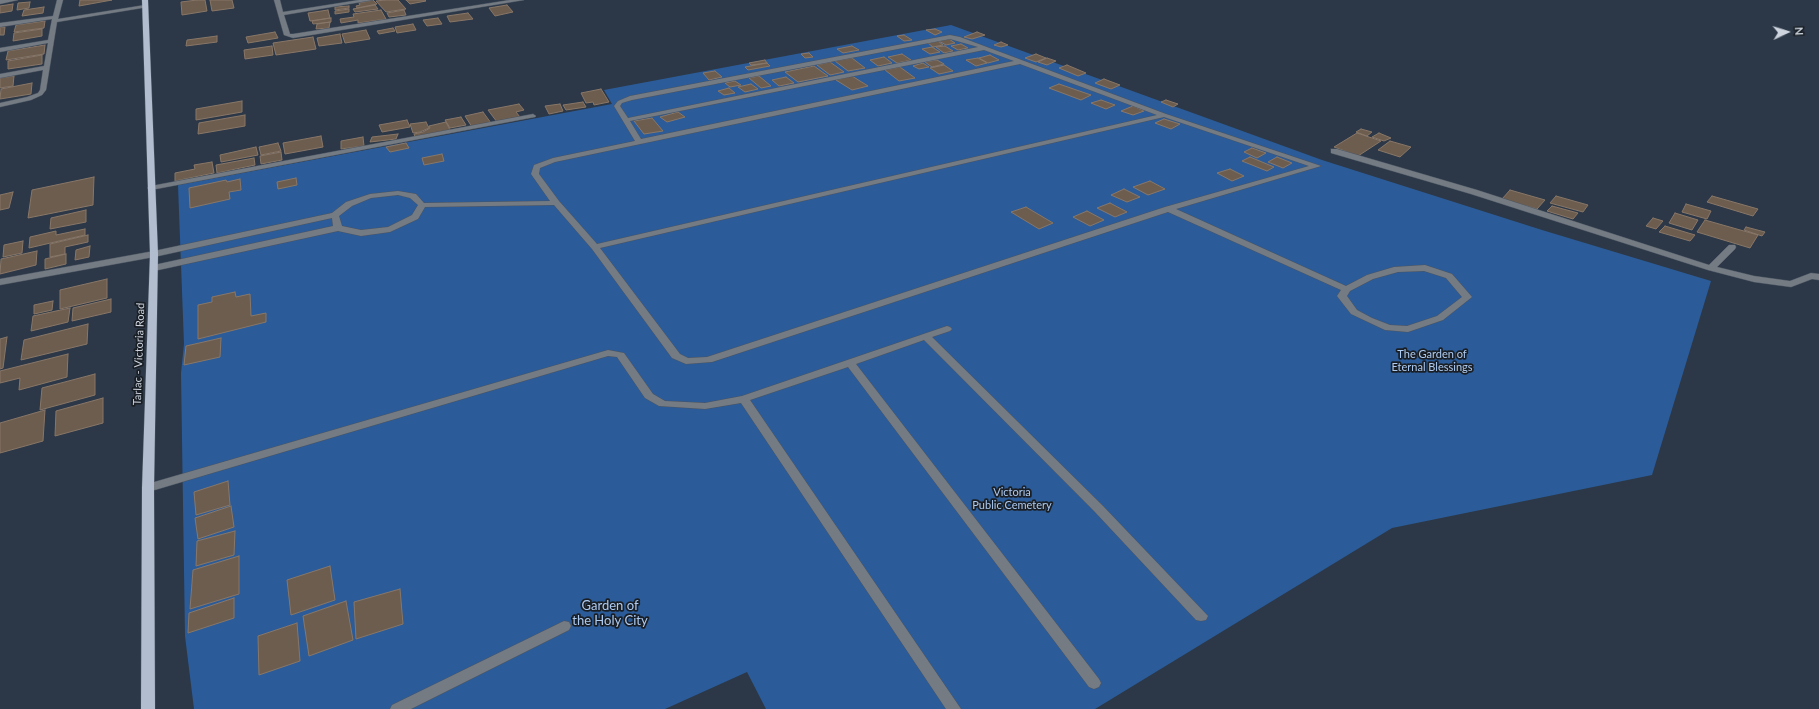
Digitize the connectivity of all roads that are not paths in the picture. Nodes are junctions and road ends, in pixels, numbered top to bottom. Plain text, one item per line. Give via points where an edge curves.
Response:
1 (15, 0) edge
2 (60, 0) edge
3 (277, 0) edge
4 (370, 0) edge
5 (521, 0) edge
6 (0, 2) edge
7 (145, 3) edge
8 (281, 14) junction
9 (55, 17) junction
10 (0, 25) edge
11 (51, 41) junction
12 (984, 48) junction
13 (0, 50) edge
14 (1019, 62) junction
15 (46, 68) junction
16 (0, 76) edge
17 (0, 105) edge
18 (1164, 115) junction
19 (534, 116) dead end
20 (626, 120) junction
21 (639, 142) junction
22 (1334, 151) dead end
23 (151, 188) junction
24 (556, 203) junction
25 (422, 205) junction
26 (1168, 208) junction
27 (335, 215) junction
28 (338, 228) junction
29 (595, 247) junction
30 (1732, 247) dead end
31 (154, 254) junction
32 (154, 268) junction
33 (1711, 268) junction
34 (1819, 277) edge
35 (0, 282) edge
36 (1346, 289) junction
37 (947, 329) dead end
38 (926, 337) junction
39 (850, 363) junction
40 (744, 399) junction
41 (148, 488) junction
42 (1201, 616) dead end
43 (564, 626) dead end
44 (1094, 682) dead end
45 (148, 709) edge
46 (397, 709) edge
47 (954, 709) edge

1 - 6 street
2 - 9 street
3 - 8 street
4 - 8 street
5 - 8 street via 293,36 287,35
7 - 9 street
7 - 23 main road, Tarlac - Victoria Road
9 - 10 street
9 - 11 street
11 - 13 street
11 - 15 street
12 - 14 street
12 - 20 street
12 - 20 street via 958,38 941,37 630,98 617,106
14 - 18 street
14 - 21 street
15 - 16 street
15 - 17 street via 43,90 40,94
18 - 26 street via 1317,166
18 - 29 street
19 - 23 street
20 - 21 street
21 - 24 street via 553,160 537,167 535,174
22 - 33 street via 1474,192
23 - 31 main road, Tarlac - Victoria Road
24 - 25 street
24 - 29 street
25 - 27 street via 413,196 398,193 370,196 349,204
25 - 28 street via 415,218 390,229 361,233
26 - 29 street via 708,360 686,361 676,356
26 - 36 street
27 - 28 street
27 - 31 street
28 - 32 street
30 - 33 street
31 - 32 main road, Tarlac - Victoria Road
31 - 35 street
32 - 41 main road, Tarlac - Victoria Road
33 - 34 street via 1754,279 1791,284 1811,276
36 - 36 street via 1342,296 1354,312 1388,328 1408,329 1440,318 1468,297 1449,276 1425,268 1397,269 1370,276
37 - 38 street
38 - 39 street
38 - 42 street via 1100,509
39 - 40 street
39 - 44 street
40 - 41 street via 705,406 663,404 649,396 620,355 608,353
40 - 47 street
41 - 45 main road, Tarlac - Victoria Road
43 - 46 street

